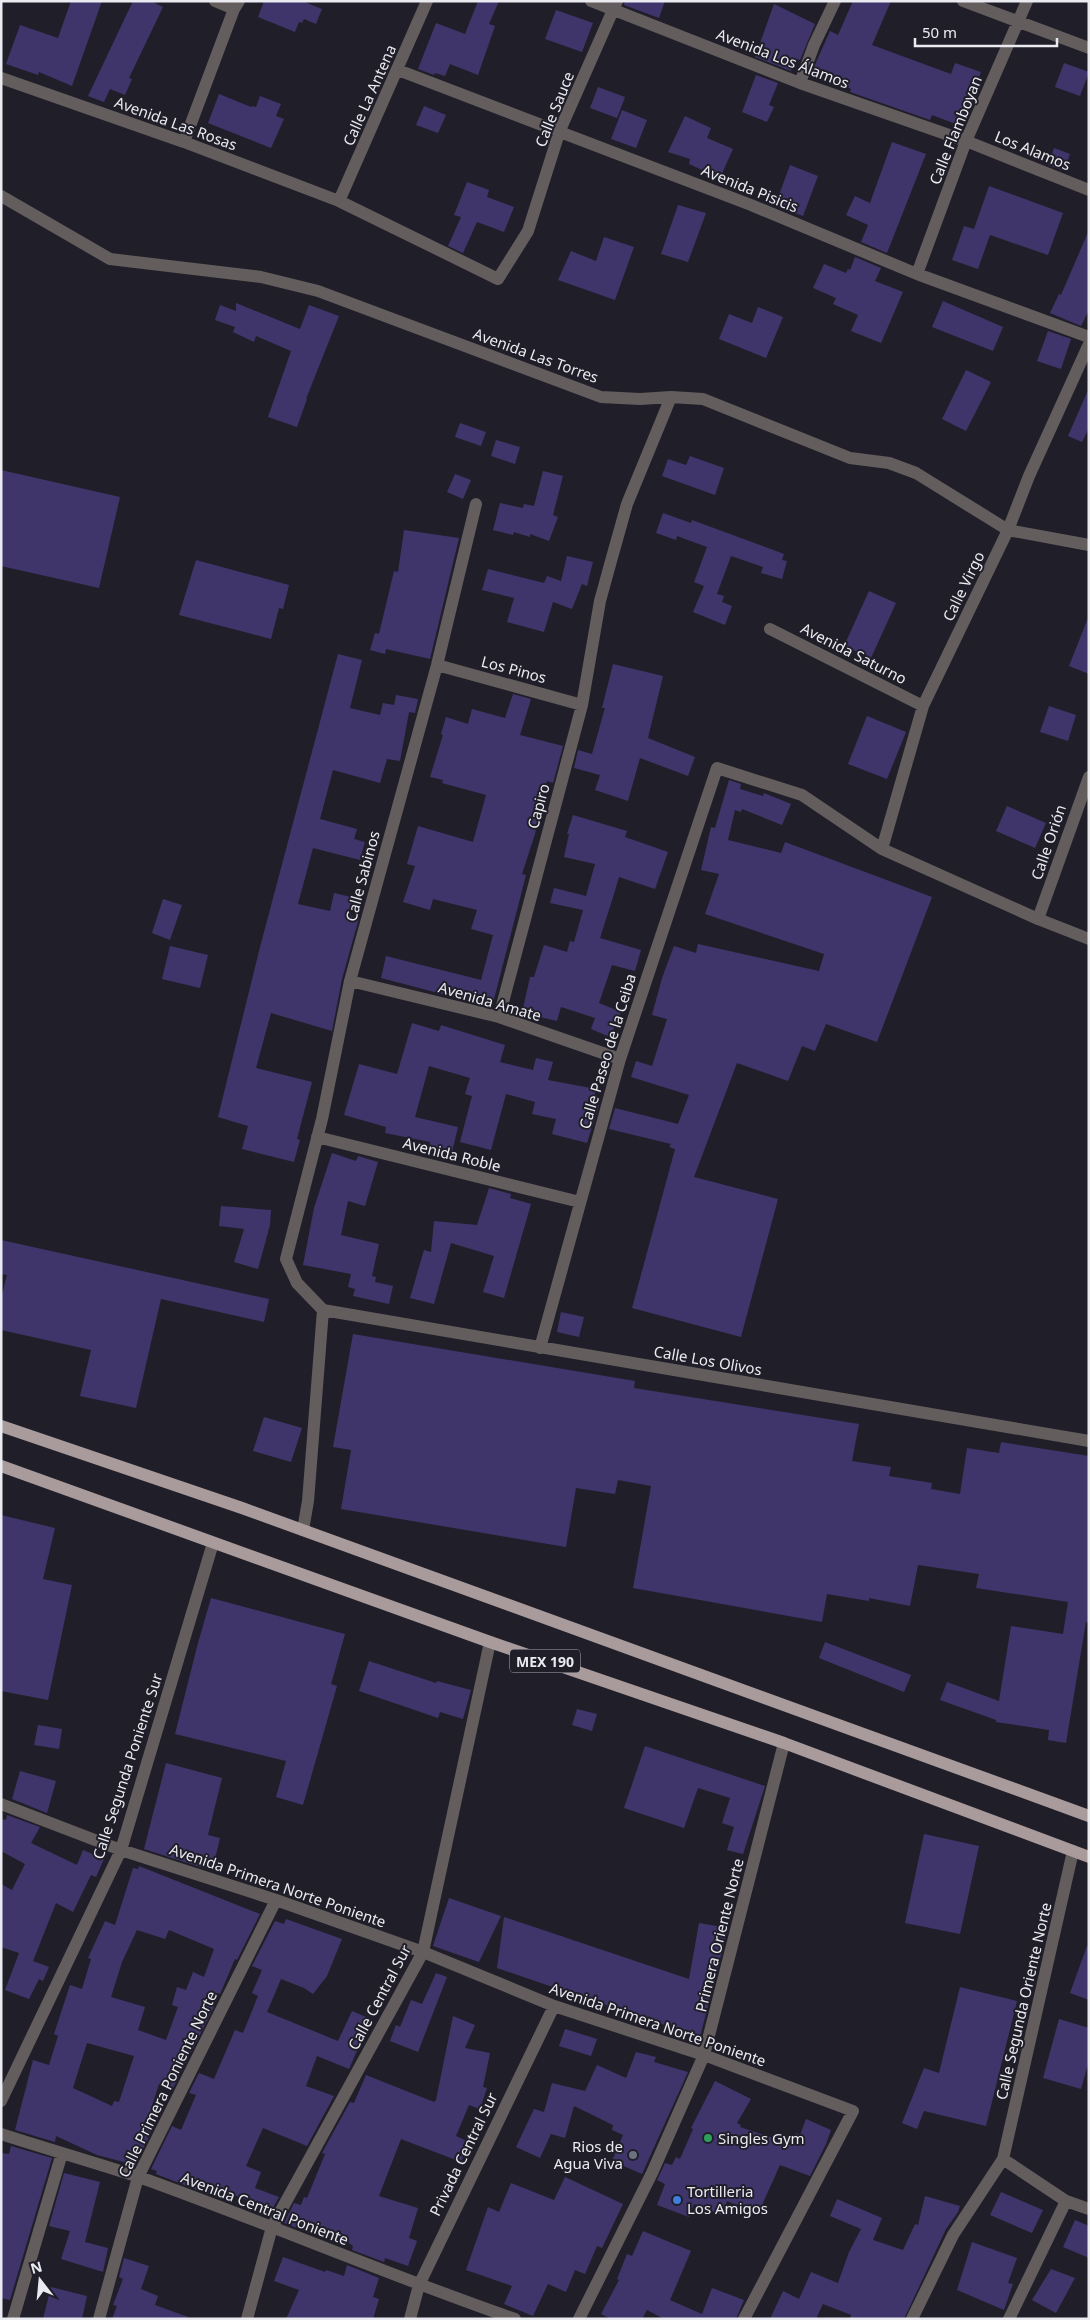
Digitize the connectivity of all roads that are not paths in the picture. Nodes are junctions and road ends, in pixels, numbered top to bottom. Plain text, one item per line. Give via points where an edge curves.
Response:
1 (215, 1) edge
2 (427, 1) edge
3 (591, 1) edge
4 (835, 1) edge
5 (963, 1) edge
6 (1027, 1) edge
7 (236, 5) edge
8 (615, 5) edge
9 (1019, 22) junction
10 (1089, 48) edge
11 (398, 70) junction
12 (1, 78) edge
13 (800, 83) junction
14 (560, 130) junction
15 (966, 141) junction
16 (184, 142) junction
17 (1089, 190) edge
18 (1, 196) edge
19 (339, 201) junction
20 (917, 274) junction
21 (1089, 337) edge
22 (1089, 344) edge
23 (671, 397) junction
24 (476, 504) dead end
25 (1008, 530) junction
26 (1089, 545) edge
27 (770, 629) dead end
28 (437, 665) junction
29 (582, 705) junction
30 (923, 706) junction
31 (1089, 777) edge
32 (882, 848) junction
33 (1038, 919) junction
34 (1089, 939) edge
35 (350, 981) junction
36 (499, 1017) junction
37 (620, 1059) junction
38 (317, 1137) junction
39 (580, 1202) junction
40 (323, 1310) junction
41 (540, 1348) junction
42 (1, 1426) edge
43 (1089, 1442) edge
44 (1, 1466) edge
45 (303, 1530) junction
46 (213, 1543) junction
47 (490, 1642) junction
48 (784, 1743) junction
49 (1, 1804) edge
50 (1089, 1816) edge
51 (121, 1850) junction
52 (1073, 1851) junction
53 (1089, 1857) edge
54 (276, 1900) junction
55 (423, 1952) junction
56 (554, 2006) junction
57 (704, 2055) junction
58 (1, 2101) edge
59 (1, 2134) edge
60 (62, 2153) junction
61 (1004, 2159) junction
62 (138, 2177) junction
63 (1066, 2202) junction
64 (1089, 2209) edge
65 (272, 2227) junction
66 (418, 2285) junction
67 (14, 2319) edge
68 (99, 2319) edge
69 (247, 2319) edge
70 (410, 2319) edge
71 (515, 2319) edge
72 (579, 2319) edge
73 (744, 2319) edge
74 (912, 2319) edge
75 (1009, 2319) edge

1 - 7 street
2 - 11 street, Calle La Antena
3 - 8 street, Avenida Los Álamos
4 - 13 street
5 - 9 street
6 - 9 street, Calle Flamboyan
7 - 16 street
8 - 13 street, Avenida Los Álamos
8 - 14 street, Calle Sauce
9 - 10 street
9 - 15 street, Calle Flamboyan
11 - 14 street, Avenida Pisicis
11 - 19 street, Calle La Antena
12 - 16 street, Avenida Las Rosas
13 - 15 street, Avenida Los Álamos
14 - 19 street, Calle Sauce via 528,231 498,279
14 - 20 street, Avenida Pisicis
15 - 17 street, Los Alamos
15 - 20 street, Calle Flamboyan
16 - 19 street, Avenida Las Rosas
18 - 23 street, Avenida Las Torres via 110,259 261,277 318,291 601,396
20 - 21 street, Avenida Pisicis
22 - 25 street, Calle Virgo
23 - 25 street, Avenida Las Torres via 703,399 850,458 889,463 916,473
23 - 29 street, Capiro via 627,504 600,601
24 - 28 street, Calle Sabinos
25 - 26 street, Avenida Las Torres
25 - 30 street, Calle Virgo
27 - 30 street, Avenida Saturno
28 - 29 street, Los Pinos
28 - 35 street, Calle Sabinos
29 - 36 street, Capiro
30 - 32 street, Calle Virgo
31 - 33 street, Calle Orión
32 - 33 street
32 - 37 street, Calle Paseo de la Ceiba via 802,795 717,768
33 - 34 street
35 - 36 street, Avenida Amate
35 - 38 street, Calle Sabinos
36 - 37 street, Avenida Amate
37 - 39 street, Calle Paseo de la Ceiba
38 - 39 street, Avenida Roble
38 - 40 street, Calle Sabinos via 286,1260 297,1283
39 - 41 street, Calle Paseo de la Ceiba
40 - 41 street, Calle Los Olivos
40 - 45 street
41 - 43 street, Calle Los Olivos
42 - 45 main road, MEX 190
44 - 46 main road, MEX 190
45 - 50 main road, MEX 190
46 - 47 main road, MEX 190
46 - 51 street, Calle Segunda Poniente Sur
47 - 48 main road, MEX 190
47 - 55 street, Calle Central Sur
48 - 52 main road, MEX 190
48 - 57 street, Primera Oriente Norte
49 - 51 street, Avenida Primera Norte Poniente
51 - 54 street, Avenida Primera Norte Poniente
51 - 58 street, Calle Segunda Poniente Sur
52 - 53 main road, MEX 190
52 - 61 street, Calle Segunda Oriente Norte
54 - 55 street, Avenida Primera Norte Poniente
54 - 62 street, Calle Primera Poniente Norte
55 - 56 street, Avenida Primera Norte Poniente
55 - 65 street, Calle Central Sur
56 - 57 street, Avenida Primera Norte Poniente
56 - 66 street, Privada Central Sur
57 - 72 street, Primera Oriente Norte via 652,2173
57 - 73 street, Avenida Primera Norte Poniente via 854,2111
59 - 60 street, Avenida Central Poniente
60 - 62 street, Avenida Central Poniente
60 - 67 street
61 - 63 street
61 - 74 street via 954,2235
62 - 65 street, Avenida Central Poniente
62 - 68 street, Calle Primera Poniente Norte
63 - 64 street
63 - 75 street
65 - 66 street, Avenida Central Poniente
65 - 69 street, Calle Central Sur
66 - 70 street, Privada Central Sur
66 - 71 street, Avenida Central Poniente

